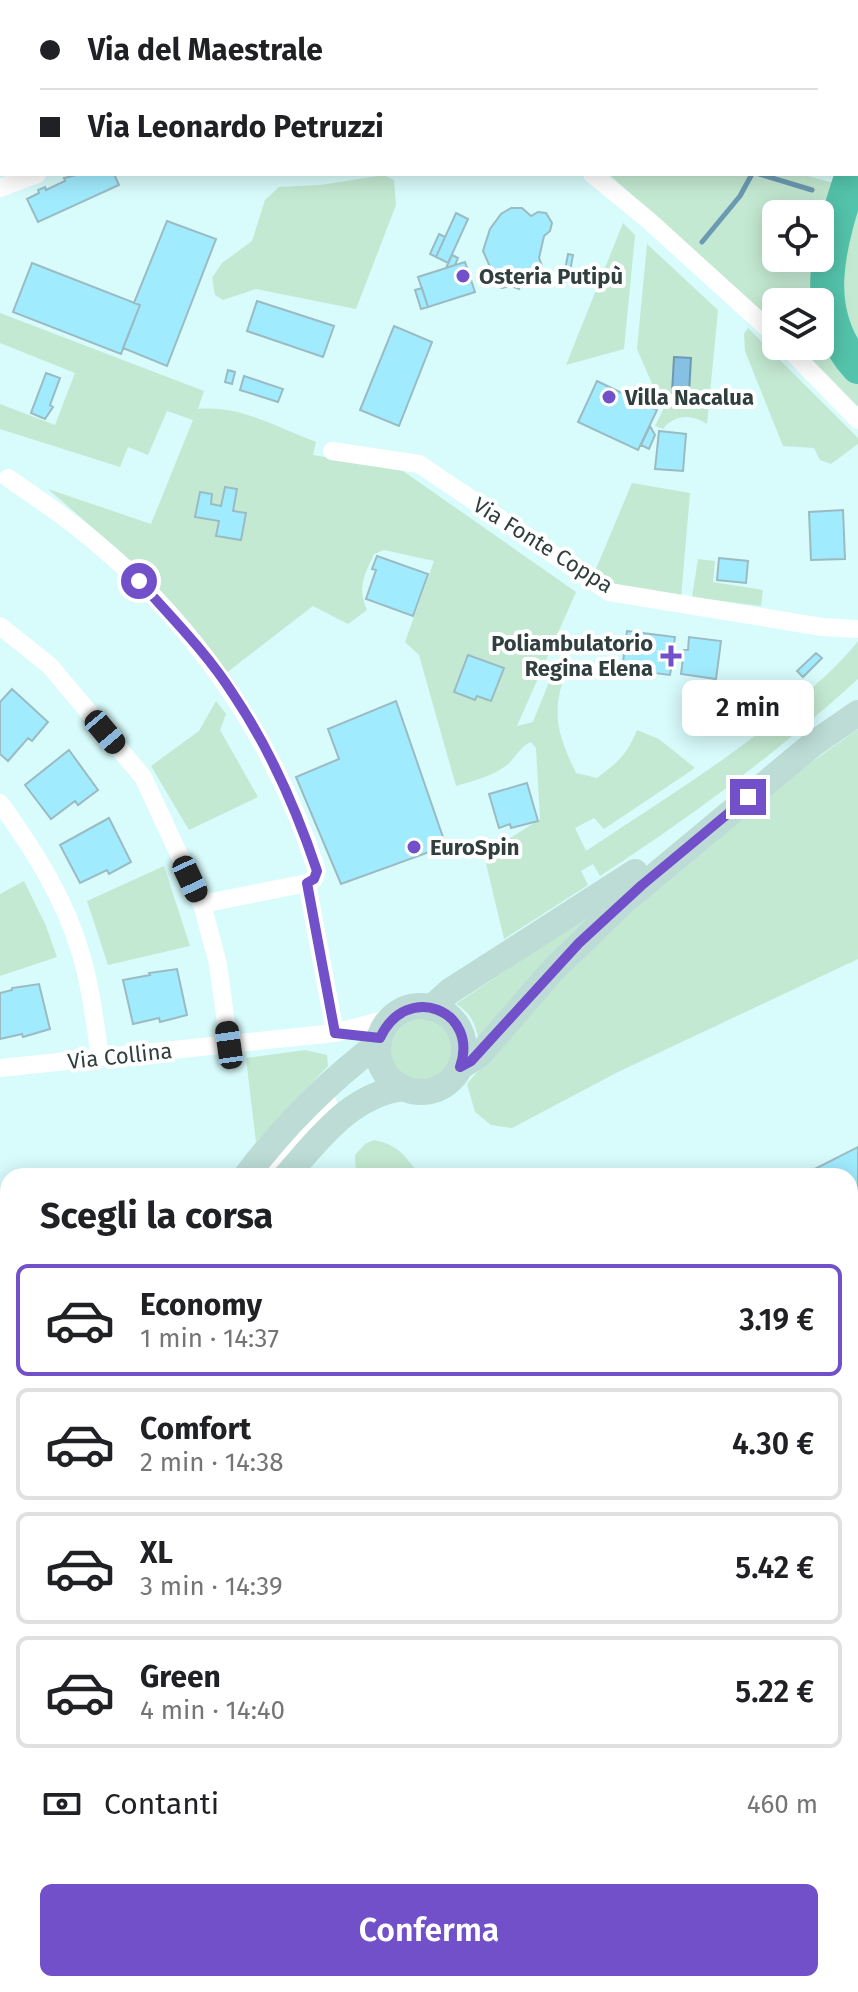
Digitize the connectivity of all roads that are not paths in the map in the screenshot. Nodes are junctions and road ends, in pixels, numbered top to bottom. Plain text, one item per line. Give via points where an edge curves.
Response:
1 (27, 176) edge
2 (594, 176) edge
3 (829, 176) edge
4 (854, 176) edge
5 (858, 187) edge
6 (0, 188) edge
7 (762, 323) edge
8 (800, 360) edge
9 (858, 367) edge
10 (858, 420) edge
11 (332, 451) dead end
12 (8, 478) dead end
13 (0, 626) edge
14 (858, 629) edge
15 (858, 698) edge
16 (858, 713) edge
17 (0, 803) edge
18 (307, 883) junction
19 (202, 904) junction
20 (431, 1008) junction
21 (339, 1033) junction
22 (384, 1033) junction
23 (229, 1045) junction
24 (100, 1057) junction
25 (356, 1061) junction
26 (460, 1067) junction
27 (0, 1068) edge
28 (404, 1088) junction
29 (253, 1168) edge
30 (270, 1168) edge
31 (294, 1168) edge

1 - 6 street
2 - 7 street
3 - 5 highway
4 - 9 highway via 836,222 827,271 828,309 837,337
8 - 10 street
11 - 14 street, Via Fonte Coppa via 419,464 609,592
12 - 18 street via 74,524 139,581 232,692 293,803 317,871
13 - 19 street via 50,666 143,777
15 - 20 main road via 816,723 631,875
16 - 26 main road via 622,903 553,970 480,1054
17 - 24 street via 61,901 81,954
18 - 19 street
18 - 21 street
19 - 23 street via 218,964
20 - 22 main road via 410,1008
20 - 26 main road via 443,1012 460,1031
21 - 22 street, Via Collina
21 - 22 street, Via Collina
21 - 23 street, Via Collina
21 - 25 street via 353,1045
22 - 25 main road
22 - 28 main road via 383,1069
23 - 24 street, Via Collina
24 - 27 street, Via Collina
25 - 29 main road via 291,1122
25 - 30 street via 351,1076
26 - 28 main road via 433,1091
28 - 31 main road via 358,1102

